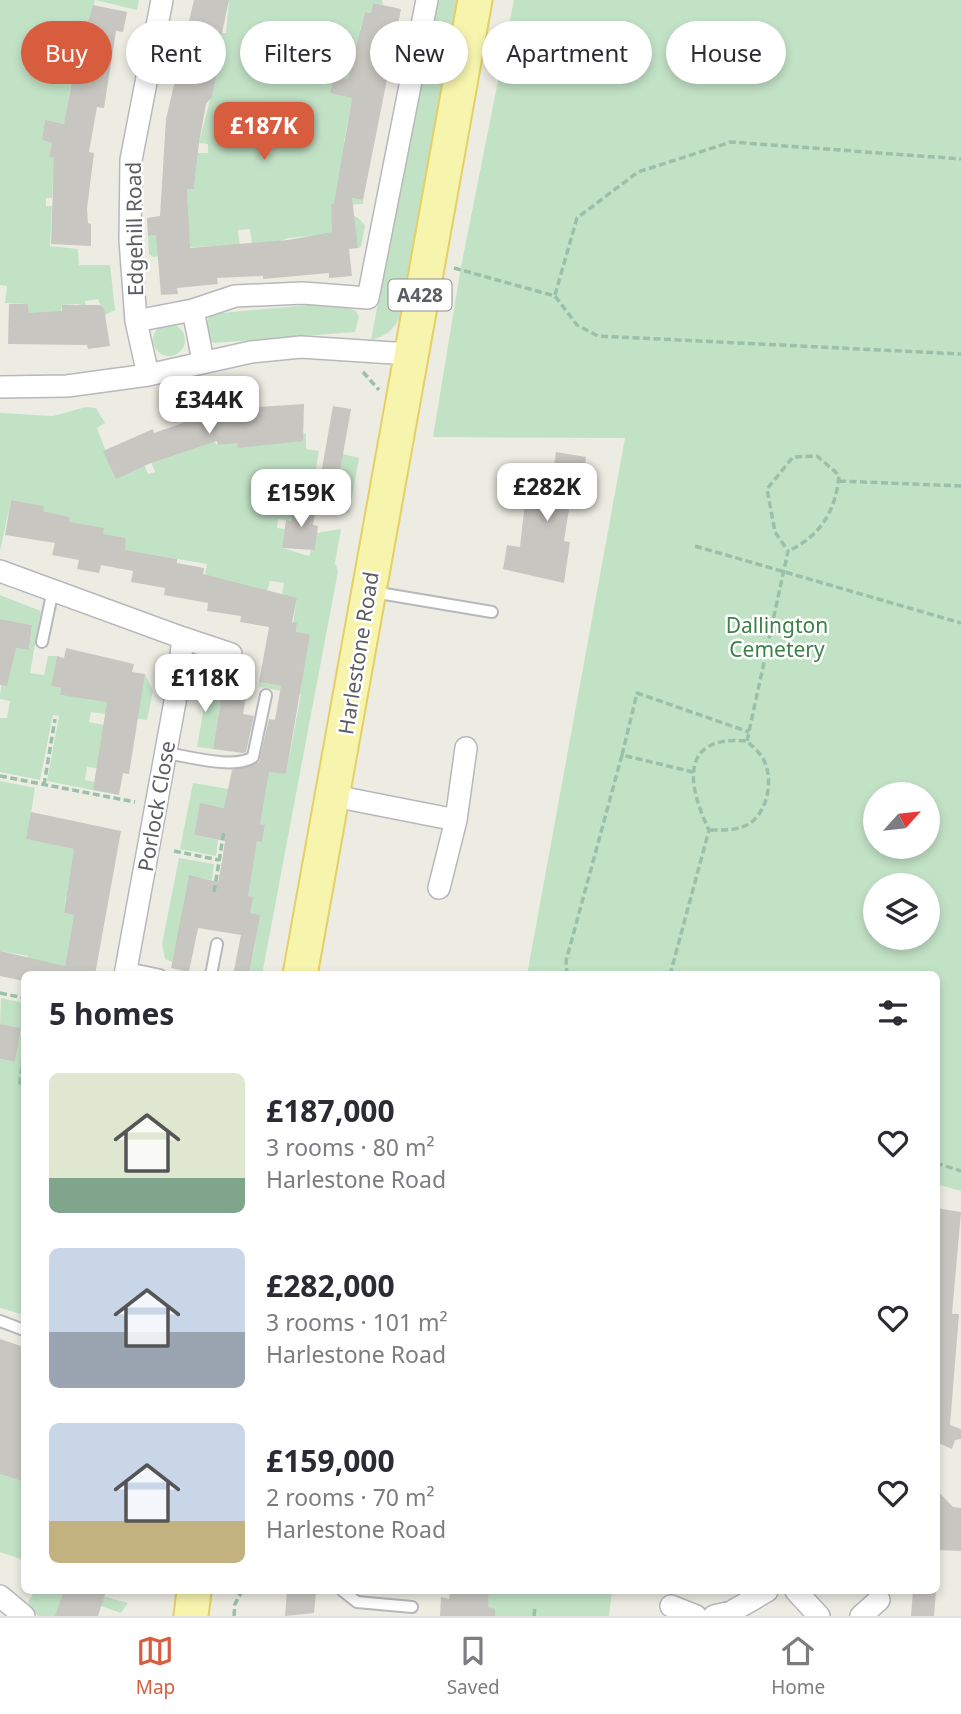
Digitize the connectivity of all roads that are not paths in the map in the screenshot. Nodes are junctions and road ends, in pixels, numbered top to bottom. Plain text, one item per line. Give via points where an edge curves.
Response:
1 (162, 0) edge
2 (427, 0) edge
3 (475, 0) edge
4 (193, 310) junction
5 (136, 321) junction
6 (410, 354) junction
7 (203, 361) junction
8 (148, 375) junction
9 (0, 387) edge
10 (0, 571) edge
11 (53, 590) junction
12 (367, 591) junction
13 (492, 612) dead end
14 (183, 638) junction
15 (42, 642) dead end
16 (231, 654) dead end
17 (266, 695) dead end
18 (466, 748) dead end
19 (166, 753) junction
20 (334, 796) junction
21 (456, 820) junction
22 (439, 888) dead end
23 (217, 944) dead end
24 (126, 971) edge
25 (212, 971) edge
26 (301, 971) edge
27 (0, 1321) edge
28 (21, 1329) edge
29 (194, 1594) edge
30 (346, 1594) edge
31 (762, 1594) edge
32 (799, 1594) edge
33 (883, 1595) edge
34 (0, 1596) edge
35 (671, 1606) dead end
36 (412, 1607) dead end
37 (24, 1616) edge
38 (191, 1616) edge
39 (696, 1616) edge
40 (715, 1616) edge
41 (819, 1616) edge
42 (861, 1616) edge

1 - 5 street, Edgehill Road via 131,160
2 - 4 street via 368,298 303,293 235,296
3 - 6 main road, Harlestone Road / A428
4 - 5 street
4 - 7 street
5 - 8 street, Edgehill Road
6 - 7 street via 301,346
6 - 12 main road, Harlestone Road / A428
7 - 8 street
8 - 9 street via 67,386
10 - 11 street
11 - 14 street
11 - 15 lane
12 - 13 lane
12 - 20 main road, Harlestone Road / A428
14 - 16 street
14 - 19 street, Porlock Close
17 - 19 lane via 253,757 247,762
18 - 21 street
19 - 24 street, Porlock Close
20 - 21 street
20 - 26 main road, Harlestone Road / A428
21 - 22 street
23 - 25 lane
27 - 28 lane
29 - 38 main road
30 - 36 lane via 357,1602
31 - 40 street
32 - 41 street
33 - 42 street
34 - 37 street
35 - 39 street

